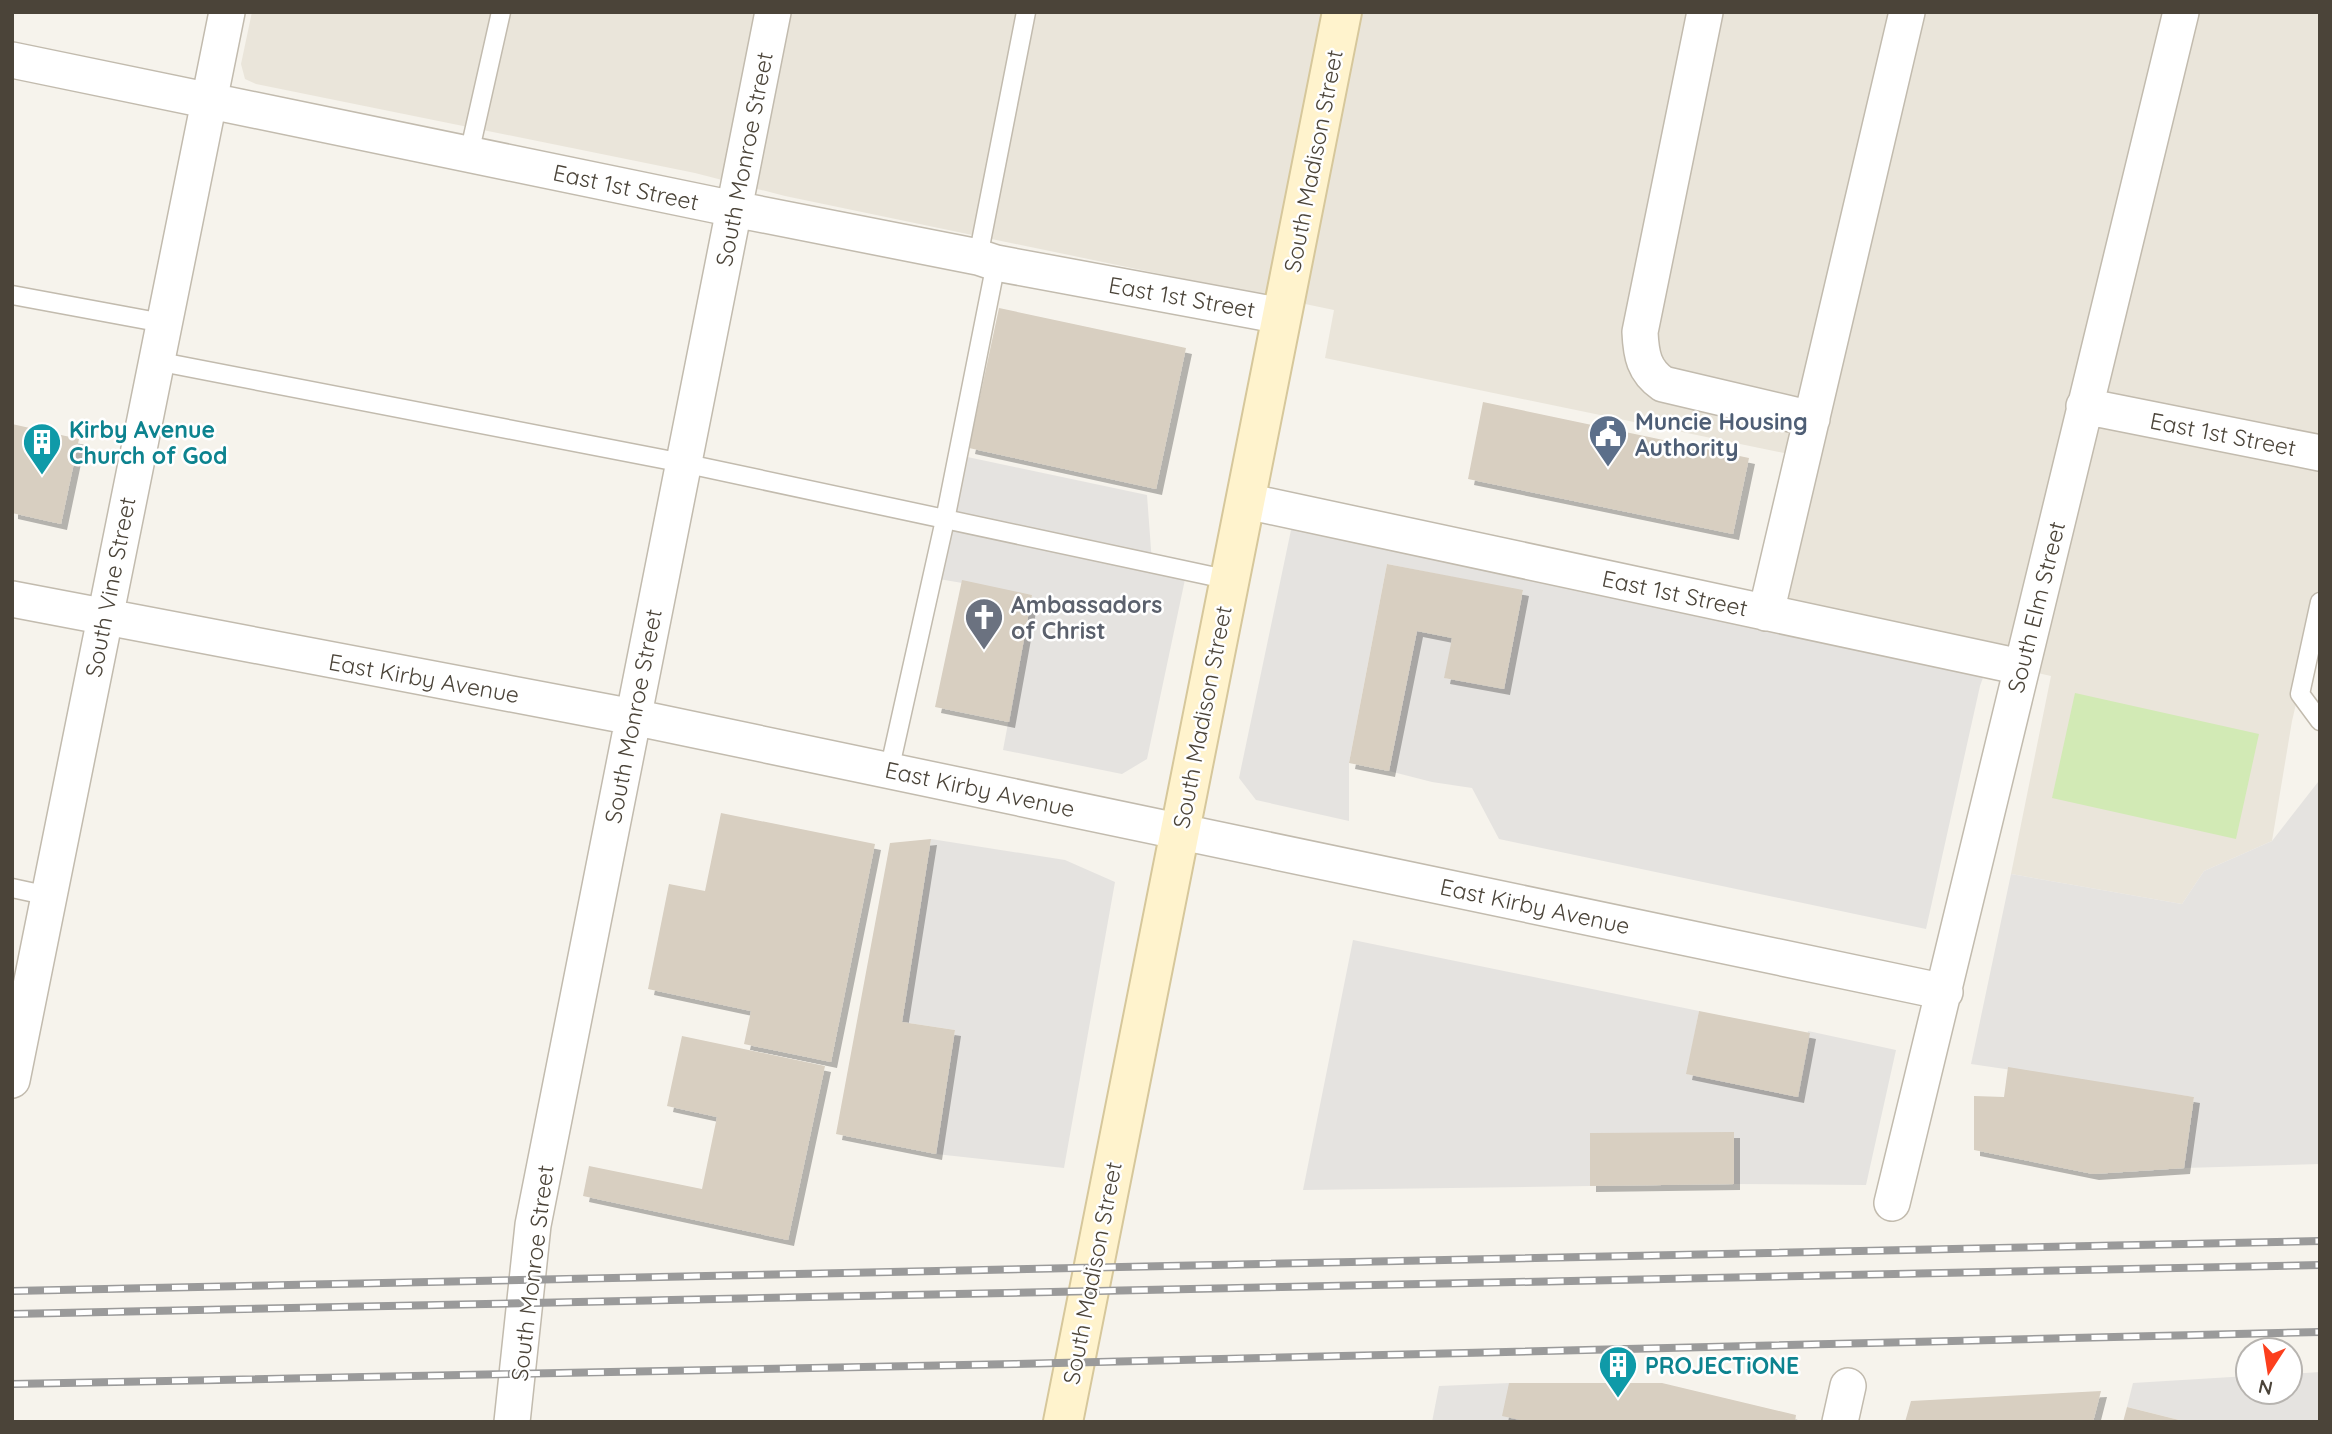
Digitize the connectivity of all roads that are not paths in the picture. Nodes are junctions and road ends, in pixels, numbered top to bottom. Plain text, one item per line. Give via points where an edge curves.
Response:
1 (227, 12) edge
2 (501, 12) edge
3 (773, 12) edge
4 (1026, 12) edge
5 (1342, 12) edge
6 (1705, 12) edge
7 (1907, 12) edge
8 (2181, 12) edge
9 (12, 60) edge
10 (209, 99) junction
11 (469, 154) junction
12 (734, 209) junction
13 (987, 260) junction
14 (12, 295) edge
15 (1282, 316) junction
16 (163, 323) junction
17 (156, 361) junction
18 (2084, 406) junction
19 (1812, 419) junction
20 (2320, 453) edge
21 (683, 463) junction
22 (1246, 501) junction
23 (945, 520) junction
24 (1230, 580) junction
25 (12, 599) edge
26 (2320, 602) edge
27 (1766, 612) junction
28 (103, 619) junction
29 (2021, 667) junction
30 (633, 717) junction
31 (2320, 721) edge
32 (890, 771) junction
33 (1179, 831) junction
34 (12, 888) edge
35 (49, 896) junction
36 (1945, 992) junction
37 (12, 1080) edge
38 (1892, 1203) dead end
39 (1848, 1386) dead end
40 (512, 1422) edge
41 (1063, 1422) edge
42 (1840, 1422) edge

1 - 10 street, South Vine Street
2 - 11 lane
3 - 12 street, South Monroe Street
4 - 13 lane
5 - 15 main road, South Madison Street
6 - 19 street via 1640,332 1641,354 1651,376 1663,384
7 - 19 street
8 - 18 street, South Elm Street
9 - 10 street, East 1st Street
10 - 11 street, East 1st Street
10 - 16 street, South Vine Street
11 - 12 street, East 1st Street
12 - 13 street, East 1st Street
12 - 21 street, South Monroe Street
13 - 15 street, East 1st Street
13 - 23 lane
14 - 16 lane
15 - 22 main road, South Madison Street
16 - 17 street, South Vine Street
17 - 21 lane
17 - 28 street, South Vine Street
18 - 20 street, East 1st Street
18 - 29 street, South Elm Street
19 - 27 street
21 - 23 lane
21 - 30 street, South Monroe Street
22 - 24 main road, South Madison Street
22 - 27 street, East 1st Street
23 - 24 lane
23 - 32 lane
24 - 33 main road, South Madison Street
25 - 28 street, East Kirby Avenue
26 - 31 lane via 2300,694
27 - 29 street, East 1st Street
28 - 30 street, East Kirby Avenue
28 - 35 street, South Vine Street
29 - 36 street, South Elm Street
30 - 32 street, East Kirby Avenue
30 - 40 street, South Monroe Street via 533,1225
32 - 33 street, East Kirby Avenue
33 - 36 street, East Kirby Avenue
33 - 41 main road, South Madison Street
34 - 35 lane
35 - 37 street, South Vine Street
36 - 38 street, South Elm Street
39 - 42 street

